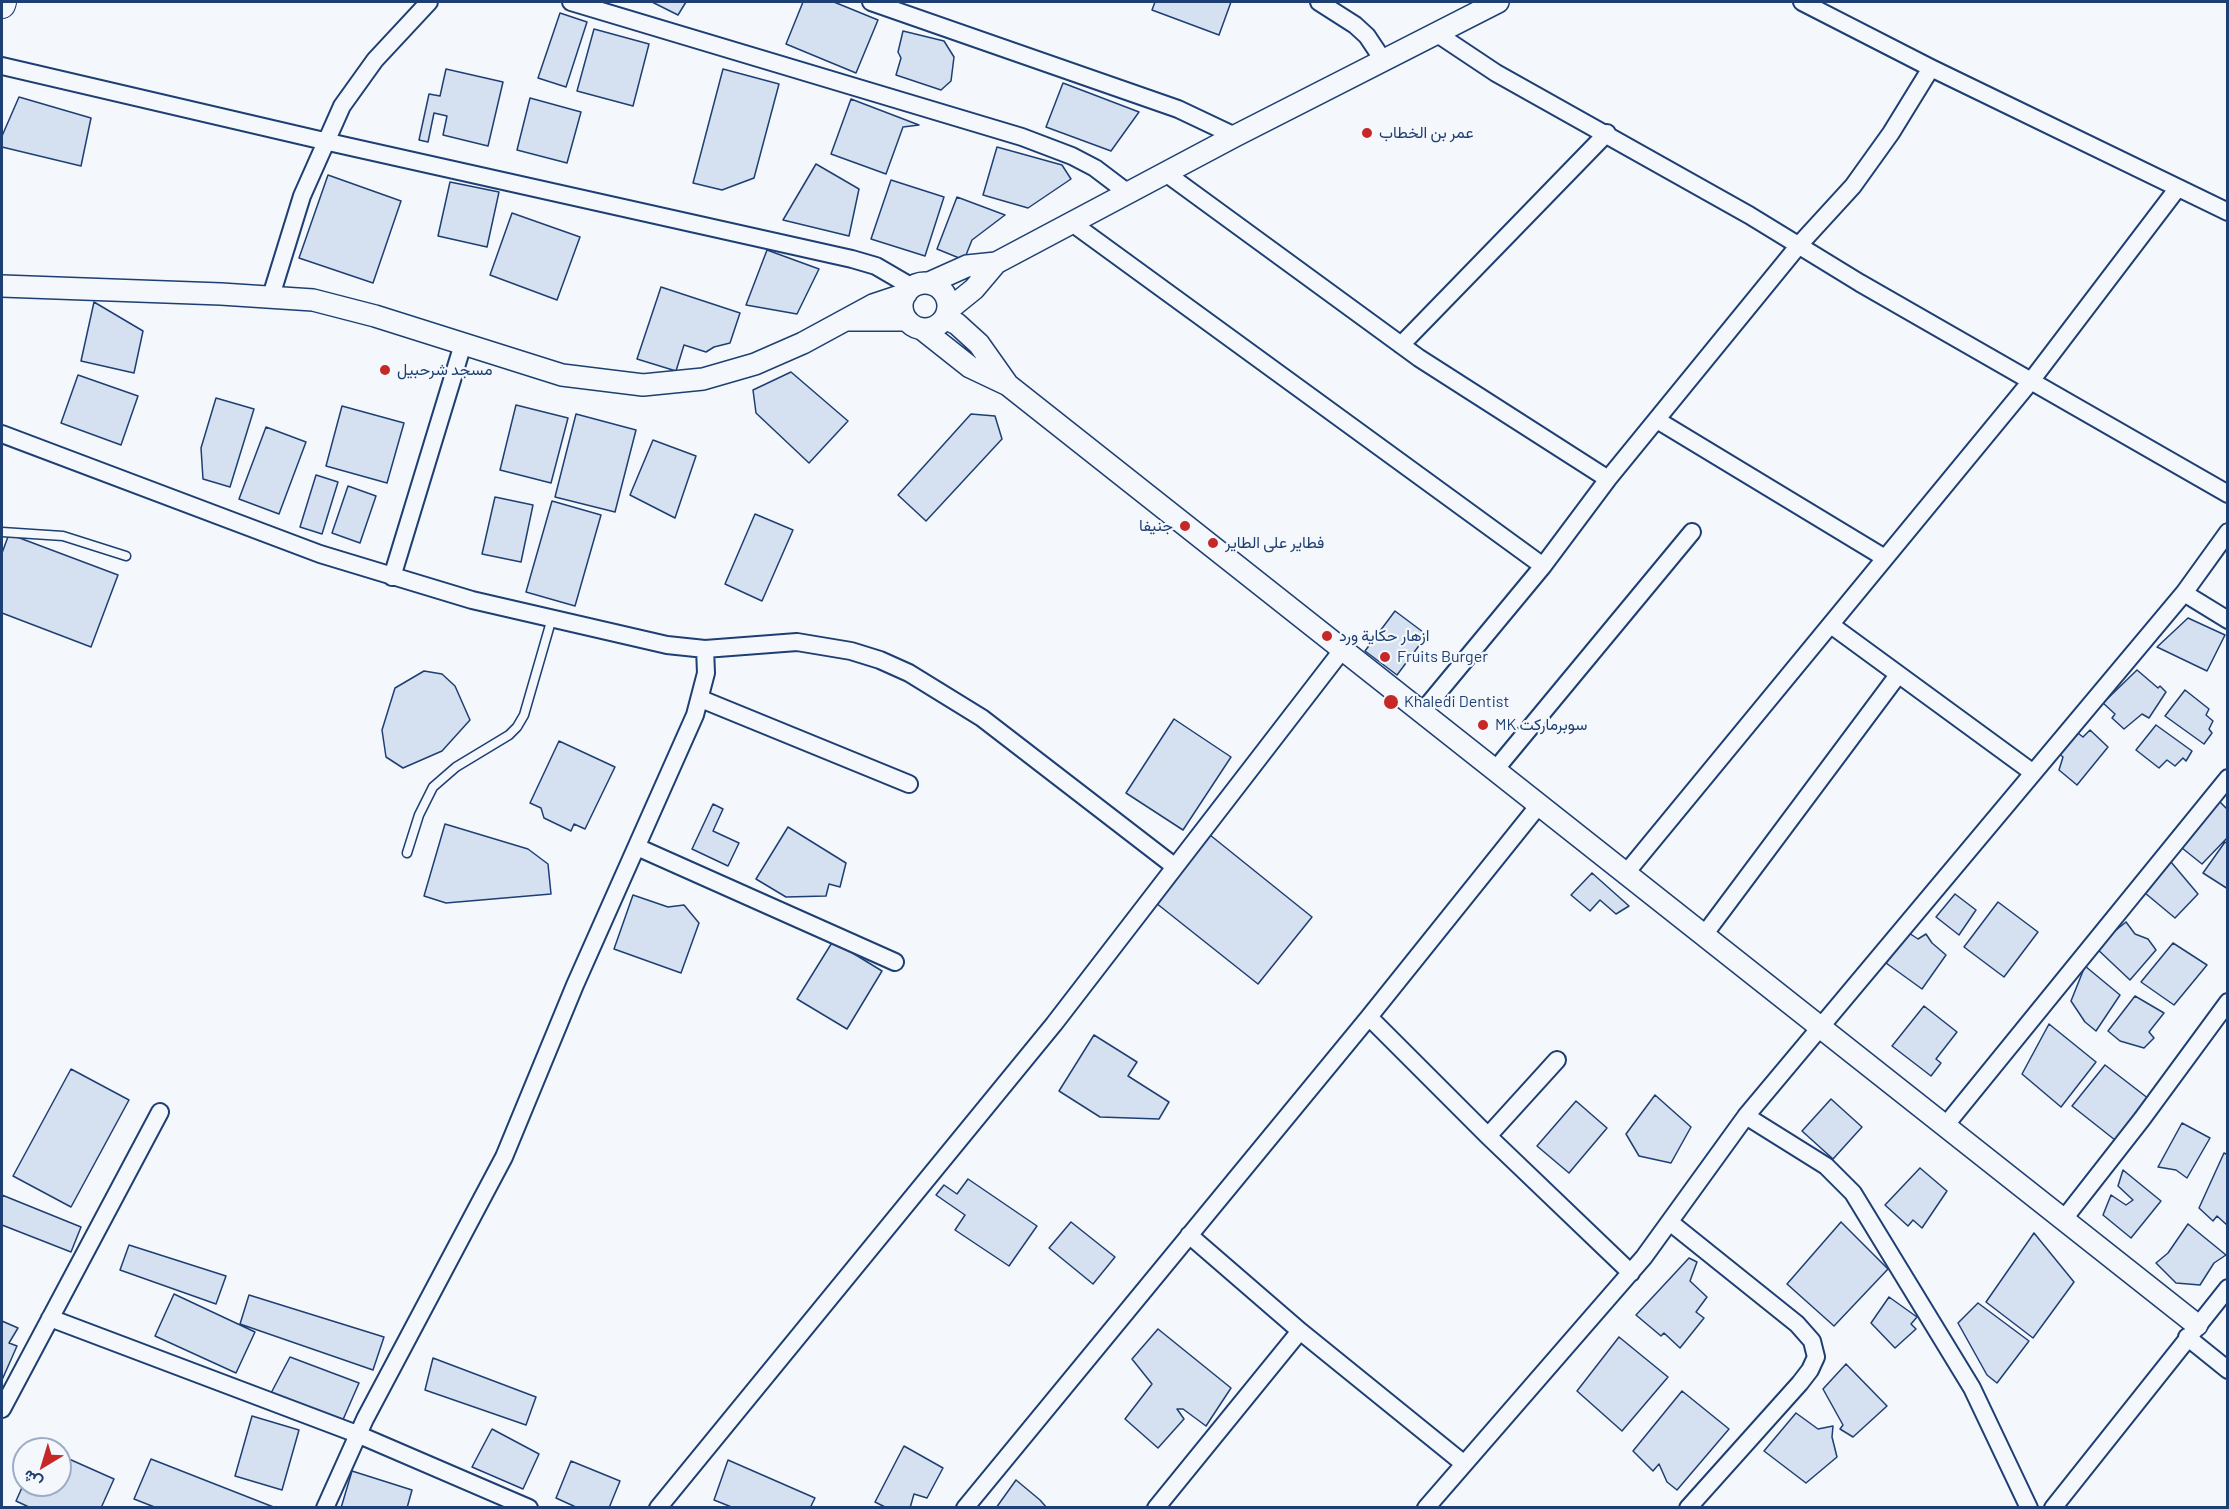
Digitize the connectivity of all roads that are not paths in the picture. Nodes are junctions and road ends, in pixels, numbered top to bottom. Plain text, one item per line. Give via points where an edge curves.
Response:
1 (429, 2) edge
2 (571, 2) edge
3 (871, 2) edge
4 (1319, 2) edge
5 (1498, 2) edge
6 (1802, 2) edge
7 (1436, 33) junction
8 (1383, 60) junction
9 (2, 66) edge
10 (1931, 68) junction
11 (1607, 133) junction
12 (1235, 136) junction
13 (324, 141) junction
14 (1167, 174) junction
15 (2177, 189) junction
16 (1128, 193) junction
17 (2228, 212) edge
18 (1072, 223) junction
19 (1799, 245) junction
20 (996, 263) junction
21 (2, 286) edge
22 (916, 288) junction
23 (272, 296) junction
24 (947, 314) junction
25 (843, 320) junction
26 (914, 324) junction
27 (463, 344) junction
28 (1401, 345) junction
29 (2031, 381) junction
30 (1008, 385) junction
31 (1657, 420) junction
32 (2, 434) edge
33 (1608, 479) junction
34 (2228, 494) edge
35 (2, 532) edge
36 (1692, 532) dead end
37 (2228, 532) edge
38 (126, 556) dead end
39 (1885, 558) junction
40 (1543, 566) junction
41 (392, 577) junction
42 (2184, 593) junction
43 (552, 618) junction
44 (2228, 620) edge
45 (1831, 625) junction
46 (705, 649) junction
47 (1343, 650) junction
48 (1898, 675) junction
49 (701, 699) junction
50 (1422, 712) junction
51 (1495, 770) junction
52 (2032, 772) junction
53 (2228, 778) edge
54 (909, 784) dead end
55 (1539, 805) junction
56 (637, 847) junction
57 (407, 853) dead end
58 (1174, 866) junction
59 (1626, 873) junction
60 (1704, 935) junction
61 (896, 962) dead end
62 (2228, 1002) edge
63 (1369, 1017) junction
64 (1821, 1028) junction
65 (1557, 1060) dead end
66 (160, 1112) dead end
67 (1746, 1116) junction
68 (1945, 1126) junction
69 (1488, 1136) junction
70 (2063, 1220) junction
71 (1671, 1223) junction
72 (1189, 1235) junction
73 (1631, 1273) junction
74 (2228, 1288) edge
75 (50, 1318) junction
76 (1300, 1331) junction
77 (2192, 1331) junction
78 (2228, 1370) edge
79 (2, 1409) edge
80 (357, 1434) junction
81 (1463, 1463) junction
82 (325, 1508) edge
83 (529, 1508) edge
84 (658, 1508) edge
85 (965, 1508) edge
86 (1156, 1508) edge
87 (1426, 1508) edge
88 (1688, 1508) edge
89 (2029, 1508) edge
90 (2053, 1508) edge

1 - 13 street via 363,75
2 - 16 street via 1022,137 1095,168
3 - 12 street via 1178,109
4 - 8 street via 1355,25
5 - 7 street
6 - 10 street
7 - 8 street
7 - 11 street via 1496,73
8 - 12 street
9 - 13 street
10 - 15 street
10 - 19 street via 1866,168
11 - 19 street
11 - 28 street
12 - 14 street
13 - 22 street via 852,259 883,269
13 - 23 street via 302,195
14 - 16 street
14 - 28 street
15 - 17 street
15 - 29 street
16 - 18 street
18 - 20 street
18 - 40 street
19 - 29 street
19 - 31 street
20 - 22 street via 967,267
20 - 24 street
21 - 23 street
22 - 24 street via 944,293
22 - 25 street
22 - 26 street via 903,311
23 - 27 street via 350,309
24 - 26 street via 939,325
24 - 30 street via 979,344
25 - 26 street
25 - 27 street via 756,364 672,384 589,380 535,368
26 - 30 street via 970,367
27 - 41 street
28 - 33 street
29 - 34 street
29 - 39 street
30 - 47 street
31 - 33 street
31 - 39 street
32 - 41 street via 282,541
33 - 40 street
35 - 38 lane via 63,536
36 - 51 street
37 - 42 street
39 - 45 street
40 - 50 street
41 - 43 street
42 - 44 street
42 - 52 street
43 - 46 street via 667,645
43 - 57 lane via 517,727 433,787
45 - 48 street
45 - 59 street
46 - 49 street
46 - 58 street via 773,642 824,645 851,651 909,674 982,718
47 - 50 street
47 - 58 street
48 - 52 street
48 - 60 street
49 - 54 street
49 - 56 street
50 - 51 street
51 - 55 street
52 - 64 street
53 - 68 street
55 - 59 street
55 - 63 street
56 - 61 street
56 - 80 street via 556,1028 504,1157
58 - 84 street via 1054,1024
59 - 60 street
60 - 64 street
62 - 70 street
63 - 69 street
63 - 72 street
64 - 67 street
64 - 68 street
65 - 69 street
66 - 75 street
67 - 71 street
67 - 89 street via 1826,1166 1853,1193 1972,1388
68 - 70 street
69 - 73 street
70 - 77 street
71 - 73 street
71 - 88 street via 1797,1324 1812,1341 1816,1357 1805,1377
72 - 76 street
72 - 85 street
73 - 81 street
74 - 77 street
75 - 79 street
75 - 80 street
76 - 81 street
76 - 86 street
77 - 78 street
77 - 90 street
80 - 82 street
80 - 83 street
81 - 87 street

